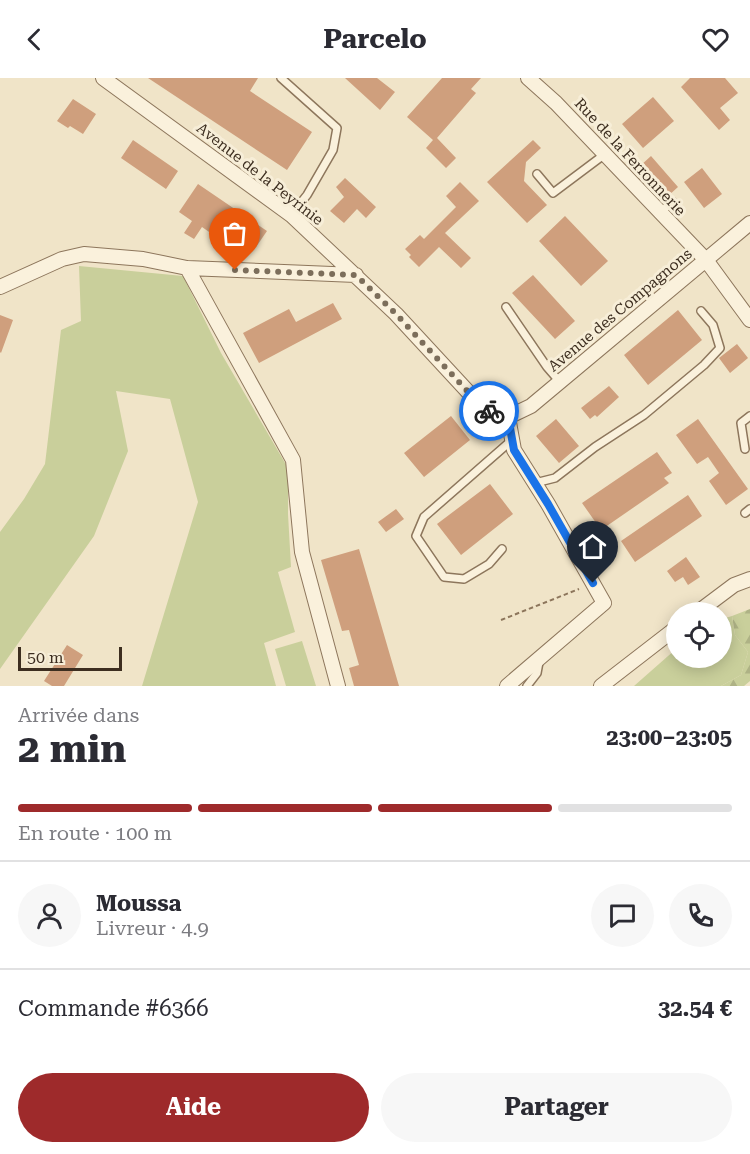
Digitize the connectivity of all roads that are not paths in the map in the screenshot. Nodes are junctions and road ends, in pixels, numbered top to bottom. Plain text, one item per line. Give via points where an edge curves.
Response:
1 (103, 78) edge
2 (281, 78) edge
3 (528, 78) edge
4 (605, 154) junction
5 (537, 174) dead end
6 (673, 202) dead end
7 (660, 212) junction
8 (291, 215) junction
9 (750, 224) edge
10 (706, 260) junction
11 (187, 268) junction
12 (356, 275) junction
13 (0, 287) edge
14 (506, 307) dead end
15 (701, 311) dead end
16 (750, 320) edge
17 (560, 382) junction
18 (750, 416) edge
19 (508, 417) junction
20 (512, 440) junction
21 (745, 449) dead end
22 (535, 483) junction
23 (502, 549) dead end
24 (750, 579) edge
25 (711, 602) edge
26 (666, 636) edge
27 (540, 658) junction
28 (338, 686) edge
29 (507, 686) edge
30 (527, 686) edge
31 (601, 686) edge

1 - 8 street, Avenue de la Peyrinie
2 - 8 lane via 337,128 333,150 308,195
3 - 4 street, Rue de la Ferronnerie
4 - 5 lane via 553,193
4 - 7 street, Rue de la Ferronnerie
6 - 7 lane
7 - 10 street, Rue de la Ferronnerie
8 - 12 street, Avenue de la Peyrinie
9 - 10 street, Avenue des Compagnons
10 - 16 street, Rue de la Ferronnerie
10 - 17 street, Avenue des Compagnons
11 - 12 street
11 - 13 street via 84,254
11 - 28 street via 293,460 302,552
12 - 19 street, Avenue de la Peyrinie via 483,408
14 - 17 lane
15 - 22 lane via 713,325 720,348 704,365 644,415 555,478
17 - 19 street, Avenue des Compagnons via 531,406
18 - 21 lane via 741,423
19 - 20 street
20 - 22 street
20 - 23 lane via 424,517 416,536 444,577 464,579 489,564
22 - 27 street via 604,603
24 - 25 street via 734,585
26 - 31 street
27 - 29 street
27 - 30 lane via 537,673

